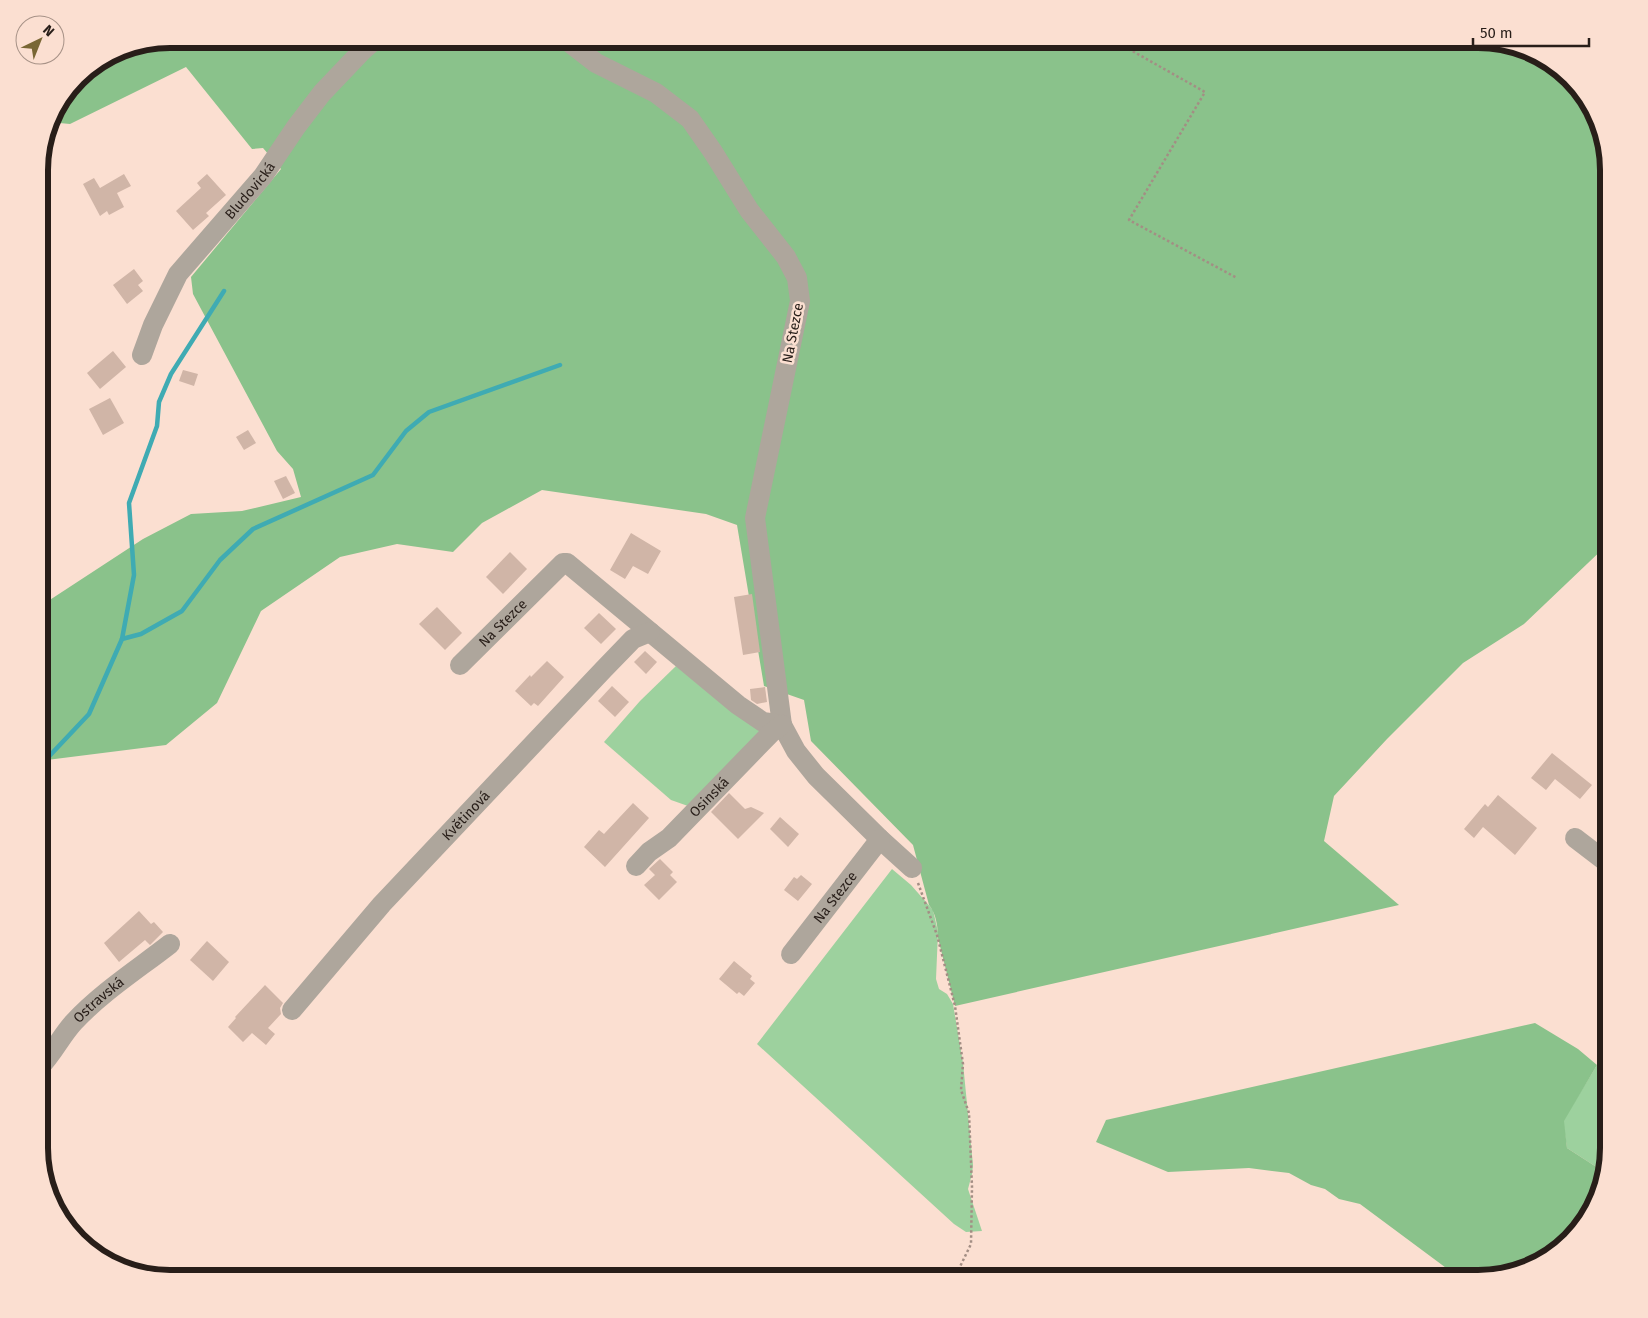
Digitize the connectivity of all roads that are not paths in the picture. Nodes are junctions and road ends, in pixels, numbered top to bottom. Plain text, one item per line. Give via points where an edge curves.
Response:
1 (366, 48) edge
2 (577, 48) edge
3 (142, 355) dead end
4 (650, 632) junction
5 (460, 664) dead end
6 (782, 725) junction
7 (1575, 838) dead end
8 (880, 839) junction
9 (1600, 857) edge
10 (636, 866) dead end
11 (912, 868) road end
12 (170, 944) dead end
13 (791, 954) dead end
14 (292, 1010) dead end
15 (48, 1059) edge

1 - 3 street, Bludovická via 322,93 263,176 178,274
2 - 6 street, Na Stezce via 596,63 656,93 690,119 749,210 786,257 797,278 800,301 755,518
4 - 5 street, Na Stezce via 563,563
4 - 6 street, Na Stezce via 752,716 763,722
4 - 14 street, Květinová via 633,639 382,904
6 - 8 street, Na Stezce via 796,751 816,776
6 - 10 street, Osinská via 669,838
7 - 9 street
8 - 11 street, Na Stezce
8 - 13 street, Na Stezce
12 - 15 street, Ostravská via 94,1003 73,1024

